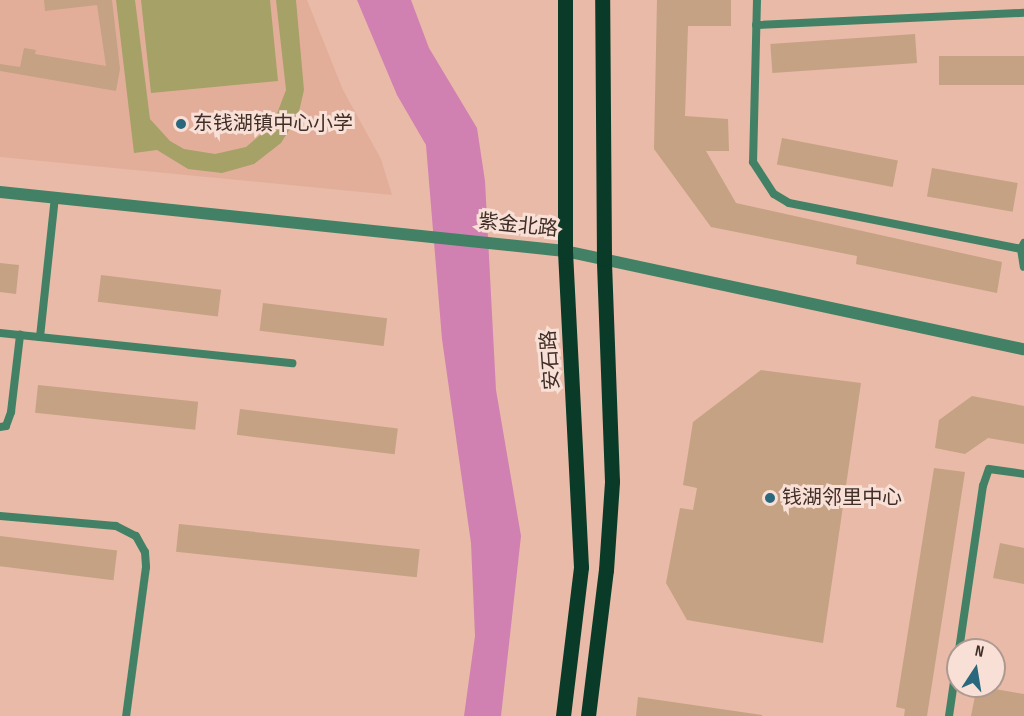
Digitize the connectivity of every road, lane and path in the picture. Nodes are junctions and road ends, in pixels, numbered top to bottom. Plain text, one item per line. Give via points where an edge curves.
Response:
1 (565, 0) edge
2 (602, 0) edge
3 (756, 0) edge
4 (1024, 13) edge
5 (756, 25) junction
6 (0, 192) edge
7 (55, 197) junction
8 (1022, 246) edge
9 (565, 251) junction
10 (604, 259) junction
11 (1024, 267) edge
12 (0, 333) edge
13 (20, 335) junction
14 (40, 337) junction
15 (1024, 349) edge
16 (292, 363) dead end
17 (0, 427) edge
18 (1024, 474) edge
19 (0, 516) edge
20 (960, 638) edge
21 (952, 698) edge
22 (126, 716) edge
23 (563, 716) edge
24 (588, 716) edge
25 (949, 716) edge

1 - 9 main road, 安石路
2 - 10 main road
3 - 5 lane
4 - 5 lane
5 - 8 lane via 753,162 774,194 789,203
6 - 7 street, 紫金北路
7 - 9 street, 紫金北路
7 - 14 lane
8 - 11 lane
9 - 10 street, 紫金北路
9 - 23 main road, 安石路 via 581,567
10 - 15 street, 紫金北路
10 - 24 main road via 612,481 606,570
12 - 13 lane
13 - 14 lane
13 - 17 lane via 11,412 6,426
14 - 16 lane
18 - 20 lane via 989,469
19 - 22 lane via 116,526 136,536 145,552 146,567
21 - 25 lane

